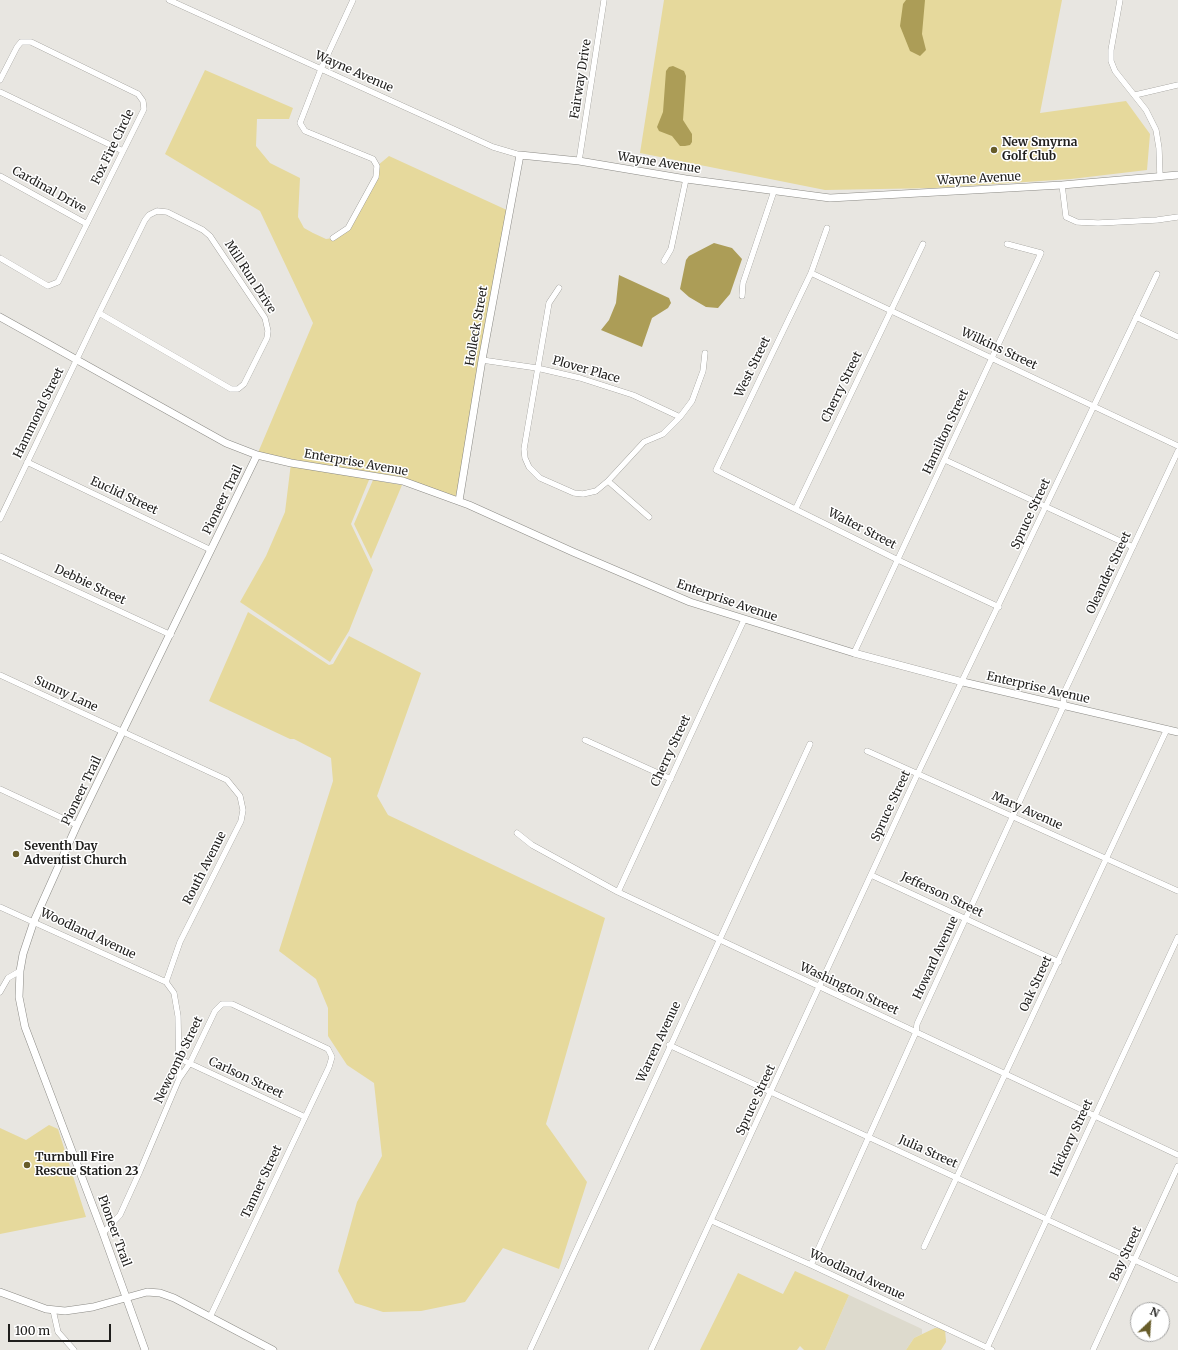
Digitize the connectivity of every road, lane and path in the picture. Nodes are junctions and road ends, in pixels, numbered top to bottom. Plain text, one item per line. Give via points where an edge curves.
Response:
1 (168, 0) edge
2 (353, 0) edge
3 (604, 0) edge
4 (1120, 0) edge
5 (321, 69) junction
6 (0, 80) edge
7 (1178, 85) edge
8 (0, 92) edge
9 (1135, 95) junction
10 (123, 151) junction
11 (520, 155) junction
12 (579, 161) junction
13 (1178, 175) edge
14 (0, 176) edge
15 (1160, 177) junction
16 (686, 179) junction
17 (1062, 185) junction
18 (774, 190) junction
19 (1178, 217) edge
20 (88, 224) junction
21 (827, 228) dead end
22 (333, 238) dead end
23 (923, 244) dead end
24 (1007, 244) dead end
25 (0, 258) edge
26 (664, 261) dead end
27 (810, 273) junction
28 (1157, 274) dead end
29 (559, 288) dead end
30 (742, 296) dead end
31 (891, 311) junction
32 (99, 312) junction
33 (0, 317) edge
34 (1136, 317) junction
35 (1178, 337) edge
36 (705, 353) dead end
37 (993, 358) junction
38 (77, 360) junction
39 (482, 360) junction
40 (537, 368) junction
41 (1093, 406) junction
42 (680, 417) junction
43 (1178, 446) edge
44 (1178, 450) edge
45 (257, 455) junction
46 (945, 460) junction
47 (27, 462) junction
48 (716, 470) joint
49 (608, 481) junction
50 (459, 501) junction
51 (1047, 506) junction
52 (796, 508) junction
53 (649, 516) dead end
54 (0, 519) edge
55 (1133, 547) junction
56 (211, 550) junction
57 (0, 556) edge
58 (898, 560) junction
59 (999, 607) junction
60 (744, 620) junction
61 (171, 634) junction
62 (854, 653) junction
63 (0, 675) edge
64 (963, 682) junction
65 (1064, 705) junction
66 (1167, 729) junction
67 (122, 732) junction
68 (1178, 732) edge
69 (585, 740) dead end
70 (810, 744) dead end
71 (866, 751) dead end
72 (917, 775) junction
73 (671, 779) junction
74 (0, 789) edge
75 (1013, 816) junction
76 (77, 825) junction
77 (517, 832) dead end
78 (1107, 859) junction
79 (871, 874) junction
80 (618, 892) junction
81 (1178, 892) edge
82 (0, 907) edge
83 (966, 918) junction
84 (34, 922) junction
85 (1178, 937) edge
86 (720, 940) junction
87 (1059, 962) junction
88 (20, 971) junction
89 (166, 982) junction
90 (818, 987) junction
91 (0, 992) edge
92 (222, 1004) joint
93 (916, 1032) junction
94 (669, 1045) junction
95 (178, 1058) junction
96 (190, 1063) junction
97 (1006, 1073) junction
98 (179, 1079) junction
99 (772, 1093) junction
100 (305, 1117) junction
101 (1094, 1117) junction
102 (869, 1138) junction
103 (1178, 1155) edge
104 (1178, 1166) edge
105 (957, 1177) junction
106 (1046, 1219) junction
107 (712, 1221) junction
108 (103, 1233) junction
109 (924, 1247) dead end
110 (1136, 1260) junction
111 (811, 1265) junction
112 (1178, 1280) edge
113 (0, 1292) edge
114 (126, 1297) junction
115 (53, 1310) junction
116 (210, 1317) junction
117 (989, 1349) edge
118 (74, 1350) edge
119 (145, 1350) edge
120 (273, 1350) edge
121 (530, 1350) edge
122 (651, 1350) edge
123 (1093, 1350) edge

1 - 5 street, Wayne Avenue
2 - 5 street
3 - 12 street, Fairway Drive
4 - 9 street via 1111,61 1115,71
5 - 11 street, Wayne Avenue via 494,147
5 - 22 street via 300,123 305,131 373,159 378,166 376,177 348,228
6 - 10 street, Fox Fire Circle via 21,42 31,42 138,94 143,101 144,109
7 - 9 street
8 - 10 street
9 - 15 street via 1156,130
10 - 20 street, Fox Fire Circle
11 - 12 street, Wayne Avenue
11 - 39 street, Holleck Street
12 - 16 street, Wayne Avenue
13 - 15 street, Wayne Avenue
14 - 20 street, Cardinal Drive
15 - 17 street, Wayne Avenue
16 - 18 street, Wayne Avenue
16 - 26 street via 671,249
17 - 18 street, Wayne Avenue via 830,198
17 - 19 street via 1066,217 1077,222 1098,223
18 - 30 street via 743,283
20 - 25 street, Fox Fire Circle via 58,282 54,285 48,286
21 - 27 street, West Street
23 - 31 street, Cherry Street
24 - 37 street, Hamilton Street via 1042,253
27 - 31 street, Wilkins Street
27 - 48 street, West Street
28 - 34 street, Spruce Street
29 - 40 street via 549,303
31 - 37 street, Wilkins Street
31 - 52 street, Cherry Street
32 - 32 street, Mill Run Drive via 145,220 157,211 167,212 210,236 266,318 268,331 244,384 238,389 231,389
32 - 38 street, Mill Run Drive
33 - 38 street, Pioneer Trail
34 - 35 street
34 - 41 street, Spruce Street
36 - 42 street via 703,371 692,401
37 - 41 street, Wilkins Street
37 - 46 street, Hamilton Street
38 - 45 street, Pioneer Trail via 226,443
38 - 47 street, Hammond Street
39 - 40 street, Plover Place
39 - 50 street, Holleck Street
40 - 42 street, Plover Place via 580,378 625,393
40 - 49 street via 524,449 529,467 540,478 583,494 596,491
41 - 43 street, Wilkins Street
41 - 51 street, Spruce Street
42 - 49 street via 663,434 644,442
44 - 55 street, Oleander Street
45 - 50 street, Enterprise Avenue via 312,467 403,481
45 - 56 street, Pioneer Trail
46 - 51 street
46 - 58 street, Hamilton Street
47 - 54 street, Hammond Street
47 - 56 street, Euclid Street
48 - 52 street, Walter Street
49 - 53 street
50 - 60 street, Enterprise Avenue via 690,602
51 - 55 street
51 - 59 street, Spruce Street
52 - 58 street, Walter Street
55 - 65 street, Oleander Street via 1063,696
56 - 61 street, Pioneer Trail
57 - 61 street, Debbie Street
58 - 59 street, Walter Street
58 - 62 street, Hamilton Street
59 - 64 street, Spruce Street
60 - 62 street, Enterprise Avenue
60 - 73 street, Cherry Street
61 - 67 street, Pioneer Trail
62 - 64 street, Enterprise Avenue
63 - 67 street, Sunny Lane
64 - 65 street, Enterprise Avenue
64 - 72 street, Spruce Street
65 - 66 street, Enterprise Avenue
65 - 75 street, Howard Avenue
66 - 68 street, Enterprise Avenue
66 - 78 street, Oak Street
67 - 76 street, Pioneer Trail
67 - 89 street, Routh Avenue via 227,780 240,796 243,810 241,821 180,942
69 - 73 street
70 - 86 street, Warren Avenue
71 - 72 street, Mary Avenue
72 - 75 street, Mary Avenue
72 - 79 street, Spruce Street
73 - 80 street, Cherry Street
74 - 76 street
75 - 78 street, Mary Avenue
75 - 83 street, Howard Avenue
76 - 84 street, Pioneer Trail
77 - 80 street, Washington Street via 532,845
78 - 81 street, Mary Avenue
78 - 87 street, Oak Street
79 - 83 street, Jefferson Street
79 - 90 street, Spruce Street
80 - 86 street, Washington Street
82 - 84 street, Woodland Avenue
83 - 87 street, Jefferson Street
83 - 93 street, Howard Avenue via 917,1024
84 - 88 street, Pioneer Trail
84 - 89 street, Woodland Avenue
85 - 101 street, Hickory Street
86 - 90 street, Washington Street
86 - 94 street, Warren Avenue
87 - 97 street, Oak Street
88 - 91 street via 8,978
88 - 108 street, Pioneer Trail via 19,997 25,1027
89 - 95 street via 174,993 178,1016
90 - 93 street, Washington Street
90 - 99 street, Spruce Street
92 - 96 street, Newcomb Street via 215,1010
92 - 100 street, Tanner Street via 232,1004 328,1049 332,1057 329,1067
93 - 97 street, Washington Street
93 - 102 street, Howard Avenue
94 - 99 street, Julia Street
94 - 121 street, Warren Avenue
95 - 96 street, Carlson Street
95 - 98 street
96 - 98 street, Newcomb Street
96 - 100 street, Carlson Street
97 - 101 street, Washington Street
97 - 105 street, Oak Street
98 - 108 street, Newcomb Street via 120,1215
99 - 102 street, Julia Street
99 - 107 street, Spruce Street
100 - 116 street, Tanner Street
101 - 103 street, Washington Street
101 - 106 street, Hickory Street
102 - 105 street, Julia Street
102 - 111 street, Howard Avenue
104 - 110 street, Bay Street
105 - 106 street, Julia Street
105 - 109 street, Oak Street
106 - 110 street, Julia Street
106 - 117 street, Hickory Street
107 - 111 street, Woodland Avenue
107 - 122 street, Spruce Street
108 - 114 street, Pioneer Trail
110 - 112 street, Julia Street
110 - 123 street, Bay Street
111 - 117 street, Woodland Avenue
113 - 115 street
114 - 115 street via 93,1307
114 - 116 street via 147,1292 160,1294 174,1298
114 - 119 street, Pioneer Trail
115 - 118 street via 58,1332
116 - 120 street

